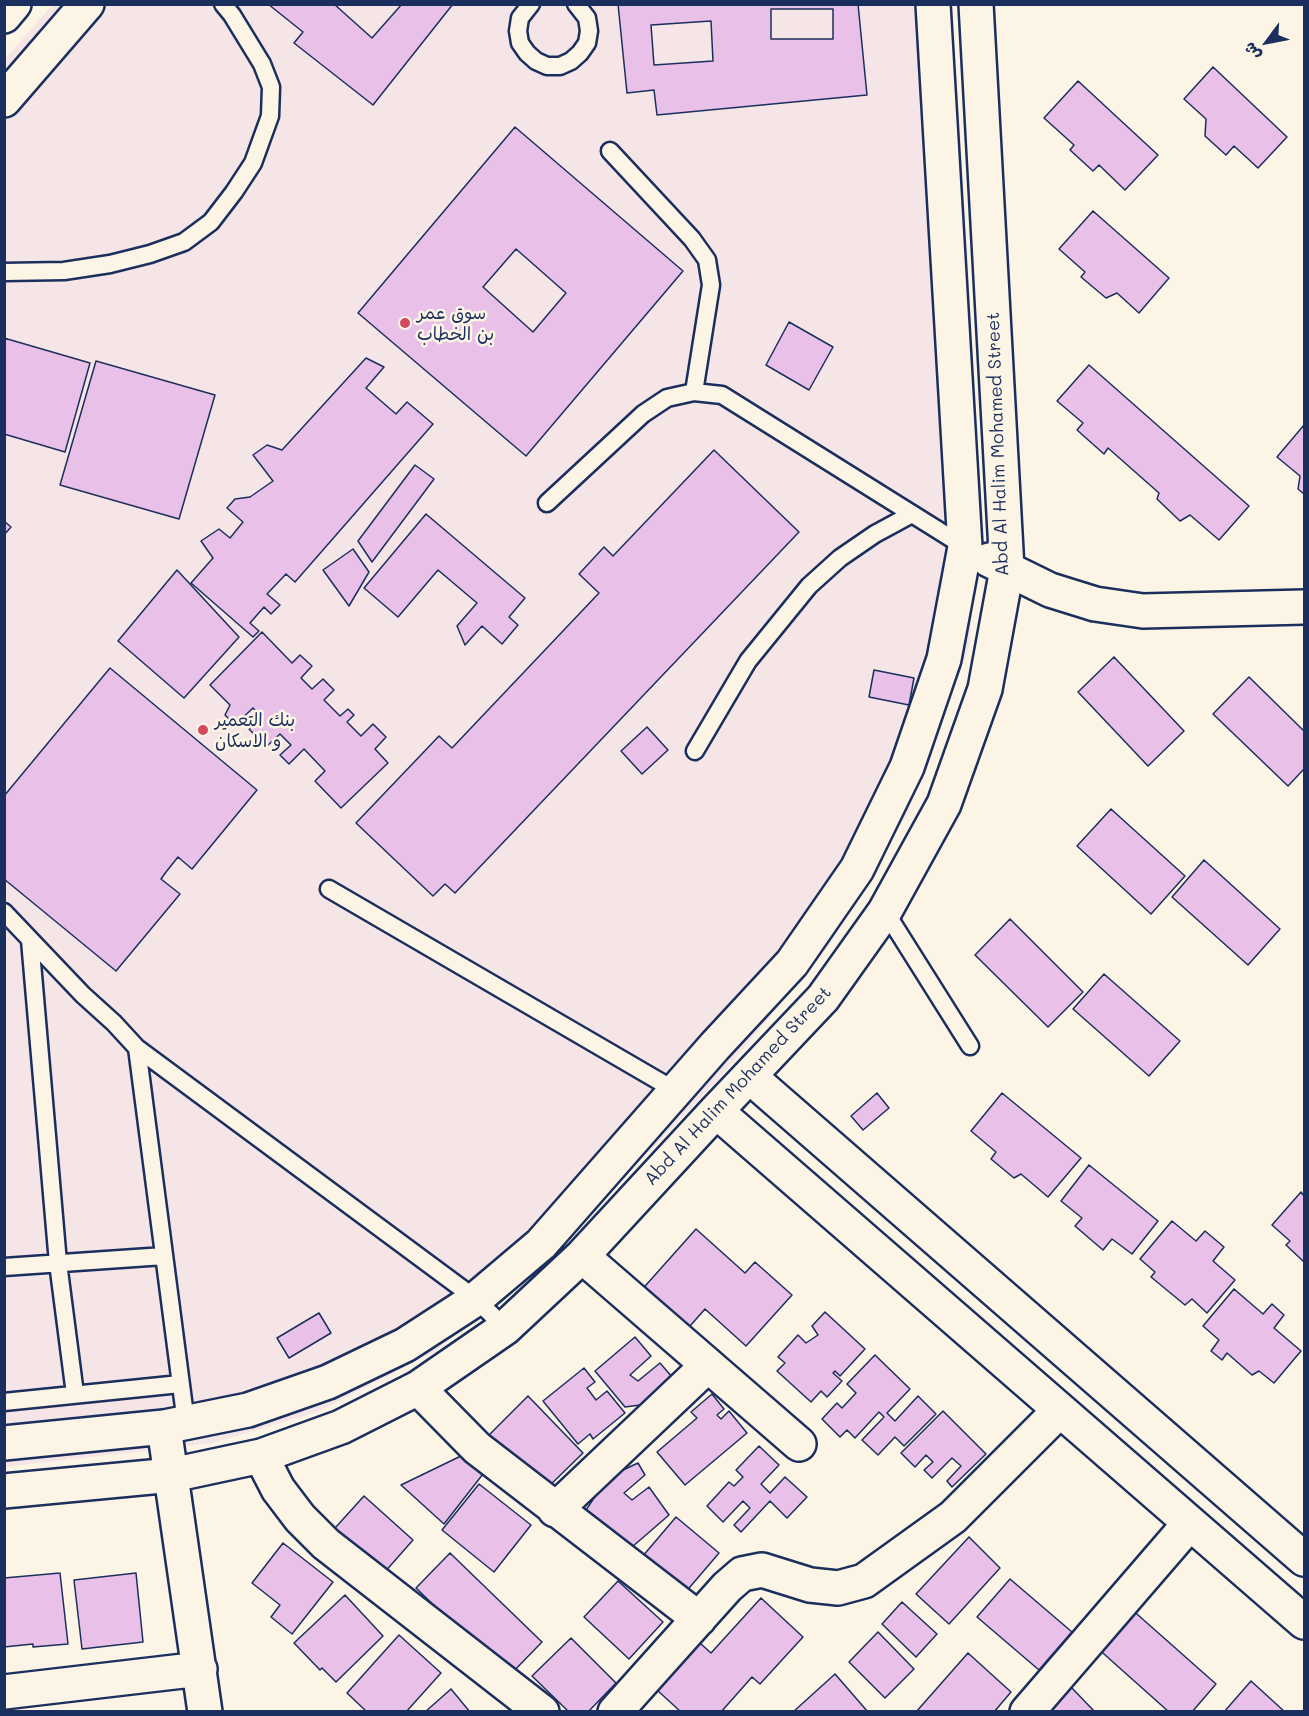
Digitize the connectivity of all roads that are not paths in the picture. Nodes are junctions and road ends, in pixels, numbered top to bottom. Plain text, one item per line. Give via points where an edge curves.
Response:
1 (14, 4) edge
2 (87, 4) edge
3 (223, 4) edge
4 (531, 4) edge
5 (576, 4) edge
6 (933, 4) edge
7 (976, 4) edge
8 (4, 16) edge
9 (4, 100) edge
10 (610, 151) dead end
11 (4, 272) edge
12 (694, 392) junction
13 (547, 503) dead end
14 (912, 514) junction
15 (965, 547) junction
16 (1007, 569) junction
17 (1305, 607) edge
18 (695, 751) dead end
19 (328, 889) dead end
20 (885, 911) junction
21 (4, 912) edge
22 (30, 940) junction
23 (970, 1046) dead end
24 (137, 1048) junction
25 (749, 1076) junction
26 (676, 1091) junction
27 (716, 1111) junction
28 (164, 1256) junction
29 (582, 1256) junction
30 (58, 1263) junction
31 (4, 1267) edge
32 (476, 1299) junction
33 (506, 1328) junction
34 (708, 1365) junction
35 (180, 1384) junction
36 (418, 1388) junction
37 (75, 1394) junction
38 (4, 1402) edge
39 (1060, 1410) junction
40 (175, 1425) junction
41 (4, 1443) edge
42 (799, 1444) dead end
43 (261, 1456) junction
44 (172, 1475) junction
45 (4, 1491) edge
46 (555, 1510) junction
47 (1190, 1523) junction
48 (1305, 1559) edge
49 (699, 1619) junction
50 (1305, 1622) edge
51 (200, 1669) junction
52 (4, 1692) edge
53 (205, 1712) edge
54 (542, 1712) edge
55 (615, 1712) edge
56 (1028, 1712) edge

1 - 8 street
2 - 9 street
3 - 11 lane via 262,64 271,87 270,116 253,163 211,222 184,242 110,264 64,271
4 - 5 lane via 520,18 520,43 536,61 547,66 571,61 587,43 587,18
6 - 15 street, Abd Al Halim Mohamed Street
7 - 16 street, Abd Al Halim Mohamed Street
10 - 12 lane via 707,260 711,285
12 - 13 lane via 666,398 643,414
12 - 14 lane via 722,395
14 - 15 lane
14 - 18 lane via 840,558 809,586 748,662
15 - 16 street
15 - 26 street, Abd Al Halim Mohamed Street via 944,659 907,767 857,869 792,963
16 - 17 street via 1050,590 1095,604 1131,609
16 - 20 street, Abd Al Halim Mohamed Street via 985,689 944,804
19 - 26 lane
20 - 23 lane
20 - 25 street, Abd Al Halim Mohamed Street via 823,998
21 - 22 lane
22 - 24 lane
22 - 30 lane
24 - 28 lane
24 - 32 lane
25 - 27 street, Abd Al Halim Mohamed Street
25 - 48 street
26 - 32 street, Abd Al Halim Mohamed Street via 541,1244
27 - 29 street, Abd Al Halim Mohamed Street
27 - 39 street
28 - 30 lane
28 - 35 lane
29 - 33 street, Abd Al Halim Mohamed Street
29 - 34 street
30 - 31 lane
30 - 37 lane
32 - 33 lane
32 - 40 street, Abd Al Halim Mohamed Street via 405,1345 328,1382 248,1410
33 - 36 street, Abd Al Halim Mohamed Street
34 - 42 street
34 - 46 street
35 - 37 lane
35 - 40 lane
36 - 43 street, Abd Al Halim Mohamed Street via 341,1427
36 - 46 street via 477,1448
37 - 38 lane
39 - 47 street
39 - 49 street via 953,1517 864,1581 838,1588 810,1585 762,1570 742,1574
40 - 41 street, Abd Al Halim Mohamed Street
40 - 44 street
43 - 44 street, Abd Al Halim Mohamed Street
43 - 54 street via 278,1489 326,1544
44 - 45 street, Abd Al Halim Mohamed Street
44 - 51 street
46 - 49 street
47 - 50 street
47 - 56 street
49 - 55 street
51 - 52 street
51 - 53 street

